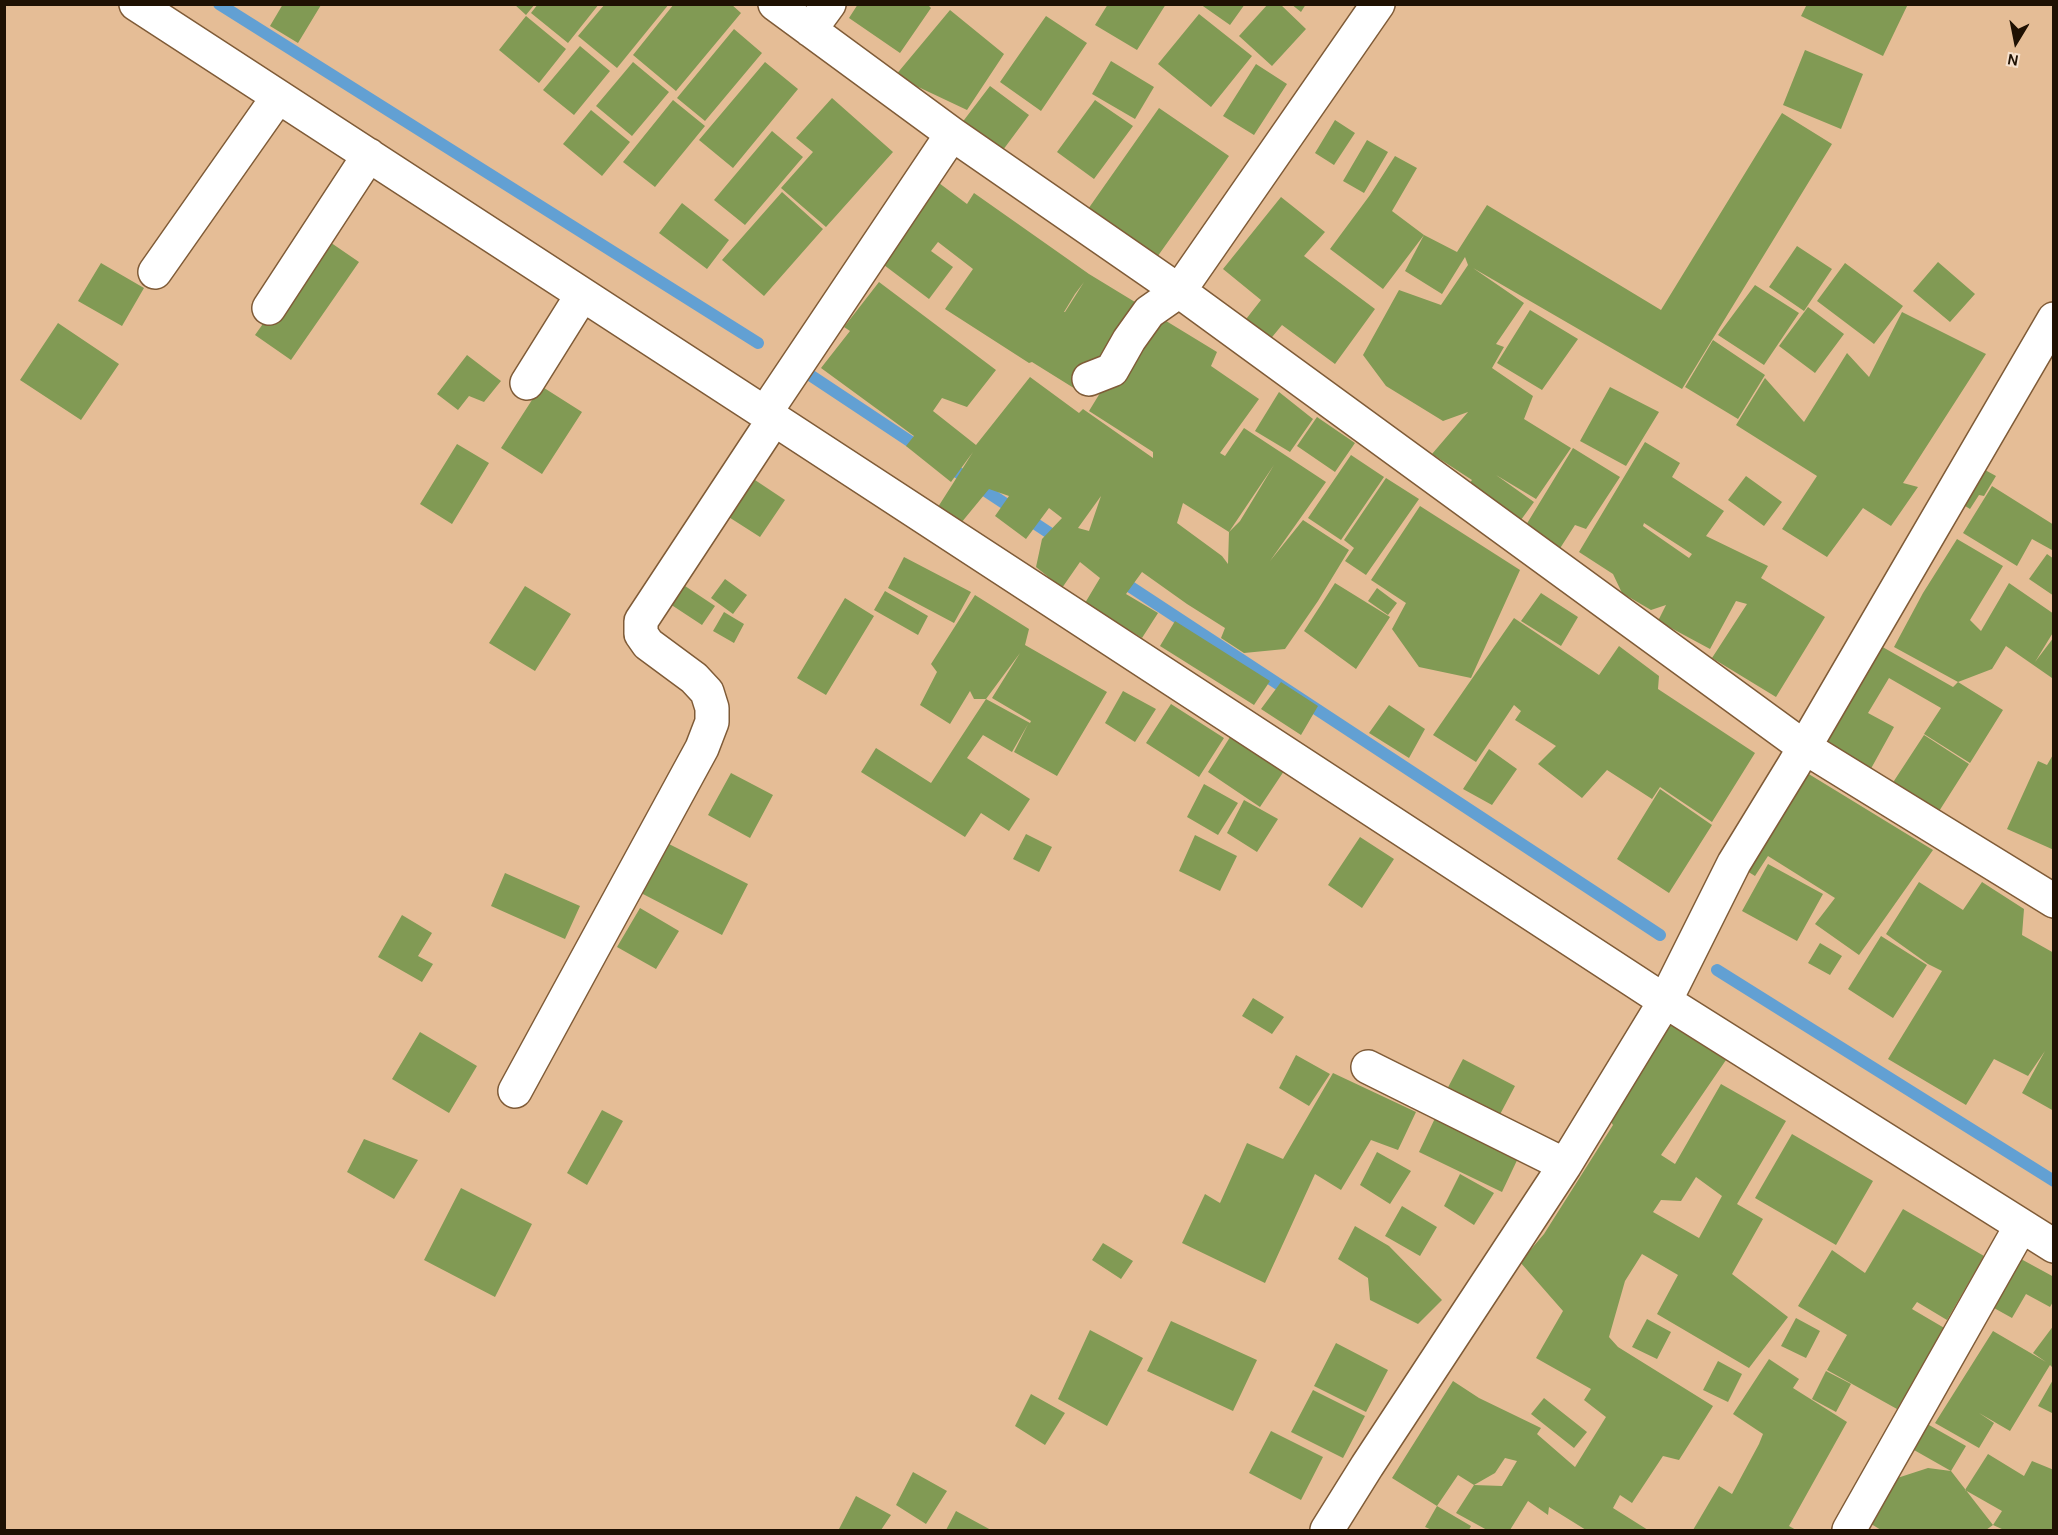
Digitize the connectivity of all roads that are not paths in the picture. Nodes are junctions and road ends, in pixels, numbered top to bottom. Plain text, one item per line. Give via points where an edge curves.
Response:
1 (136, 4) edge
2 (775, 4) edge
3 (1377, 4) edge
4 (819, 17) edge
5 (278, 97) junction
6 (952, 134) junction
7 (369, 155) junction
8 (154, 272) dead end
9 (1179, 291) junction
10 (582, 295) junction
11 (269, 308) dead end
12 (2054, 319) edge
13 (1089, 379) dead end
14 (527, 383) dead end
15 (770, 416) junction
16 (1804, 747) junction
17 (2054, 902) edge
18 (1665, 1001) junction
19 (1368, 1066) dead end
20 (515, 1091) dead end
21 (1565, 1165) junction
22 (2021, 1226) junction
23 (2054, 1246) edge
24 (1327, 1530) edge
25 (1849, 1530) edge

1 - 5 street
2 - 4 street
3 - 9 street
4 - 6 street
5 - 7 street
5 - 8 street
6 - 9 street
6 - 15 street
7 - 10 street
7 - 11 street
9 - 13 street via 1149,312 1112,370
9 - 16 street
10 - 14 street
10 - 15 street
12 - 16 street
15 - 18 street
15 - 20 street via 640,621 641,634 648,644 707,692 711,722 702,748
16 - 17 street
16 - 18 street via 1734,863
18 - 21 street
18 - 22 street
19 - 21 street
21 - 24 street
22 - 23 street
22 - 25 street

